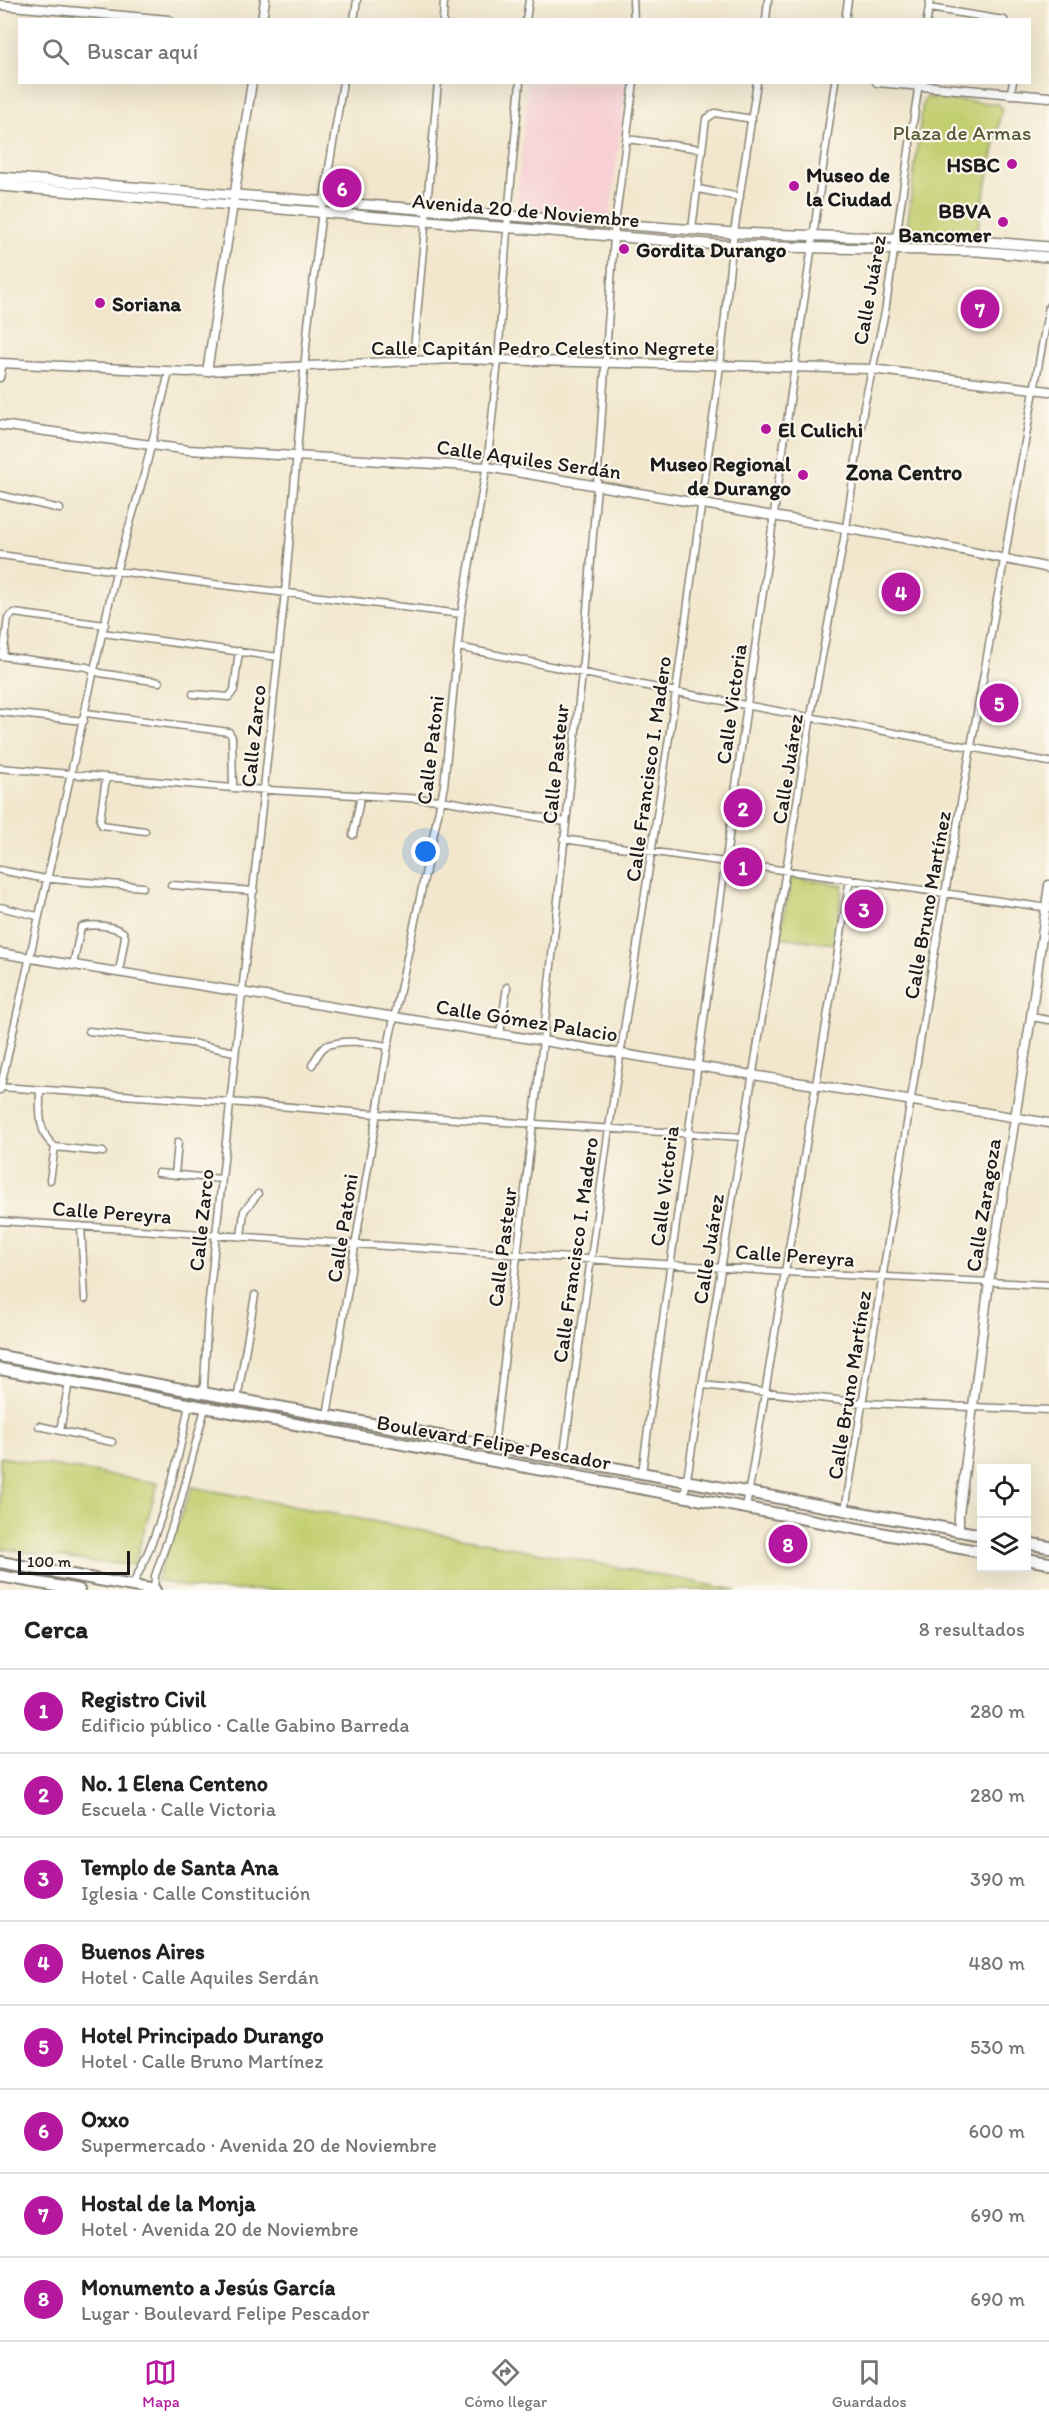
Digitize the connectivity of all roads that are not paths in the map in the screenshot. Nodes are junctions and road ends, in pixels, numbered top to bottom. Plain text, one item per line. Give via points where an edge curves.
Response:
1 (265, 0) edge
2 (357, 0) edge
3 (444, 0) edge
4 (529, 0) edge
5 (633, 0) edge
6 (768, 0) edge
7 (848, 0) edge
8 (930, 0) edge
9 (0, 5) edge
10 (928, 8) junction
11 (146, 18) edge
12 (262, 18) edge
13 (354, 18) edge
14 (443, 18) edge
15 (526, 18) edge
16 (634, 18) edge
17 (766, 18) edge
18 (845, 18) edge
19 (927, 18) edge
20 (991, 18) edge
21 (252, 84) edge
22 (343, 84) edge
23 (438, 84) edge
24 (520, 84) edge
25 (634, 84) edge
26 (757, 84) edge
27 (835, 84) edge
28 (1013, 84) edge
29 (919, 85) edge
30 (1010, 95) junction
31 (1049, 97) edge
32 (752, 119) junction
33 (627, 139) junction
34 (702, 149) junction
35 (0, 177) edge
36 (0, 186) edge
37 (698, 189) junction
38 (740, 197) junction
39 (234, 199) junction
40 (323, 206) junction
41 (427, 210) junction
42 (426, 220) junction
43 (507, 222) junction
44 (615, 223) junction
45 (692, 229) junction
46 (735, 233) junction
47 (614, 236) junction
48 (814, 237) junction
49 (895, 245) junction
50 (732, 246) junction
51 (1049, 247) edge
52 (812, 248) junction
53 (1049, 256) edge
54 (1049, 306) edge
55 (498, 360) junction
56 (413, 361) junction
57 (606, 362) junction
58 (2, 363) edge
59 (304, 366) junction
60 (720, 366) junction
61 (794, 368) junction
62 (871, 369) junction
63 (169, 372) junction
64 (207, 372) junction
65 (0, 378) edge
66 (1033, 388) junction
67 (1049, 391) edge
68 (0, 425) edge
69 (152, 446) junction
70 (298, 456) junction
71 (487, 467) junction
72 (597, 485) junction
73 (0, 495) edge
74 (702, 504) junction
75 (60, 509) dead end
76 (775, 515) junction
77 (846, 528) junction
78 (0, 555) edge
79 (1004, 559) junction
80 (1049, 568) edge
81 (116, 572) junction
82 (285, 592) junction
83 (461, 614) junction
84 (105, 625) junction
85 (103, 633) junction
86 (458, 647) junction
87 (239, 651) junction
88 (2, 656) edge
89 (278, 657) junction
90 (94, 670) junction
91 (582, 673) junction
92 (159, 682) dead end
93 (676, 692) junction
94 (193, 694) dead end
95 (747, 705) junction
96 (0, 711) edge
97 (86, 713) junction
98 (812, 716) junction
99 (84, 721) junction
100 (970, 747) junction
101 (1049, 762) edge
102 (0, 768) edge
103 (71, 775) junction
104 (106, 778) junction
105 (233, 785) junction
106 (265, 789) junction
107 (361, 795) junction
108 (441, 800) junction
109 (565, 822) junction
110 (145, 831) dead end
111 (353, 835) dead end
112 (563, 839) junction
113 (652, 851) junction
114 (725, 861) junction
115 (0, 870) edge
116 (788, 870) junction
117 (46, 879) junction
118 (850, 879) junction
119 (171, 885) dead end
120 (1049, 885) edge
121 (142, 887) dead end
122 (254, 891) junction
123 (945, 892) junction
124 (0, 907) edge
125 (1048, 908) edge
126 (37, 916) junction
127 (0, 953) edge
128 (28, 958) junction
129 (73, 965) junction
130 (119, 972) junction
131 (507, 987) dead end
132 (242, 992) junction
133 (394, 1017) junction
134 (1031, 1017) junction
135 (1049, 1020) edge
136 (89, 1031) dead end
137 (500, 1035) junction
138 (543, 1041) junction
139 (388, 1046) junction
140 (235, 1052) junction
141 (622, 1053) junction
142 (312, 1065) dead end
143 (697, 1065) junction
144 (753, 1074) junction
145 (815, 1084) junction
146 (0, 1088) edge
147 (40, 1090) junction
148 (911, 1101) junction
149 (230, 1102) junction
150 (377, 1114) junction
151 (1015, 1118) junction
152 (533, 1123) junction
153 (1049, 1123) edge
154 (609, 1128) junction
155 (688, 1132) junction
156 (742, 1137) junction
157 (178, 1142) dead end
158 (54, 1147) junction
159 (103, 1152) dead end
160 (158, 1173) dead end
161 (175, 1175) junction
162 (221, 1179) junction
163 (50, 1180) dead end
164 (258, 1194) dead end
165 (0, 1221) edge
166 (81, 1226) junction
167 (215, 1235) junction
168 (241, 1237) junction
169 (356, 1246) junction
170 (518, 1255) junction
171 (590, 1259) junction
172 (671, 1264) junction
173 (722, 1267) junction
174 (784, 1272) junction
175 (883, 1278) junction
176 (989, 1282) junction
177 (1049, 1285) edge
178 (255, 1295) dead end
179 (85, 1299) dead end
180 (0, 1356) edge
181 (0, 1370) edge
182 (69, 1382) junction
183 (703, 1384) junction
184 (765, 1393) junction
185 (206, 1394) junction
186 (237, 1400) junction
187 (863, 1403) junction
188 (189, 1404) junction
189 (275, 1407) junction
190 (972, 1407) junction
191 (206, 1408) junction
192 (1049, 1410) edge
193 (327, 1416) junction
194 (284, 1423) junction
195 (39, 1426) dead end
196 (312, 1429) junction
197 (60, 1431) junction
198 (112, 1442) dead end
199 (494, 1447) junction
200 (563, 1460) junction
201 (523, 1467) junction
202 (642, 1474) junction
203 (686, 1481) junction
204 (750, 1493) junction
205 (684, 1497) junction
206 (746, 1509) junction
207 (845, 1511) junction
208 (822, 1523) junction
209 (959, 1532) junction
210 (977, 1534) edge
211 (1031, 1544) edge
212 (1049, 1547) edge
213 (977, 1548) edge
214 (977, 1549) edge
215 (1031, 1560) edge
216 (0, 1562) edge
217 (1049, 1563) edge
218 (0, 1576) edge
219 (130, 1588) edge
220 (79, 1590) edge
221 (154, 1590) edge

1 - 12 street
2 - 13 street
3 - 14 street
4 - 15 street
5 - 16 street
6 - 17 street
7 - 18 street
8 - 10 street
9 - 11 street
10 - 19 street
10 - 20 street
21 - 39 street
22 - 40 street, Calle Zarco
23 - 41 street
24 - 43 street, Calle Patoni
25 - 33 street, Calle Pasteur
26 - 32 street, Calle Francisco I. Madero
27 - 48 street, Calle Victoria
28 - 30 street
29 - 30 street
29 - 49 street, Calle Juárez
30 - 31 street
32 - 34 street via 711,114 704,125
32 - 38 street, Calle Francisco I. Madero
33 - 34 street
33 - 44 street, Calle Pasteur
34 - 37 street
35 - 39 main road, Avenida 20 de Noviembre
36 - 39 main road, Avenida 20 de Noviembre
37 - 38 street
37 - 45 street
38 - 46 street, Calle Francisco I. Madero
39 - 40 main road, Avenida 20 de Noviembre
39 - 64 street
40 - 41 main road, Avenida 20 de Noviembre
40 - 42 main road, Avenida 20 de Noviembre
40 - 59 street, Calle Zarco
41 - 42 street
41 - 43 main road, Avenida 20 de Noviembre
42 - 43 main road, Avenida 20 de Noviembre
42 - 56 street
43 - 44 main road, Avenida 20 de Noviembre
43 - 47 main road, Avenida 20 de Noviembre
43 - 55 street, Calle Patoni
44 - 45 main road, Avenida 20 de Noviembre
44 - 47 street, Calle Pasteur
45 - 46 main road, Avenida 20 de Noviembre
46 - 48 main road, Avenida 20 de Noviembre
46 - 50 street, Calle Francisco I. Madero
47 - 50 main road, Avenida 20 de Noviembre
47 - 57 street, Calle Pasteur
48 - 49 main road, Avenida 20 de Noviembre
48 - 52 street, Calle Victoria
49 - 51 main road, Avenida 20 de Noviembre via 979,242
49 - 52 main road, Avenida 20 de Noviembre
49 - 53 main road, Avenida 20 de Noviembre
49 - 62 street, Calle Juárez
50 - 52 main road, Avenida 20 de Noviembre
50 - 60 street, Calle Francisco I. Madero
52 - 61 street, Calle Victoria
54 - 66 street, Calle Bruno Martínez
55 - 56 street, Calle Capitán Pedro Celestino Negrete
55 - 57 street, Calle Capitán Pedro Celestino Negrete
55 - 71 street, Calle Patoni
56 - 59 street, Calle Capitán Pedro Celestino Negrete
57 - 60 street, Calle Capitán Pedro Celestino Negrete
57 - 72 street, Calle Pasteur
58 - 63 street, Calle Capitán Pedro Celestino Negrete
58 - 65 street
59 - 64 street, Calle Capitán Pedro Celestino Negrete
59 - 70 street, Calle Zarco
60 - 61 street, Calle Capitán Pedro Celestino Negrete
60 - 74 street, Calle Francisco I. Madero
61 - 62 street, Calle Capitán Pedro Celestino Negrete
61 - 76 street, Calle Victoria
62 - 66 street, Calle Capitán Pedro Celestino Negrete
62 - 77 street, Calle Juárez
63 - 64 street, Calle Capitán Pedro Celestino Negrete
63 - 69 street
66 - 67 street, Calle Capitán Pedro Celestino Negrete
66 - 79 street, Calle Bruno Martínez
68 - 69 street, Calle Aquiles Serdán
69 - 70 street, Calle Aquiles Serdán
69 - 81 street
70 - 71 street, Calle Aquiles Serdán
70 - 82 street, Calle Zarco
71 - 72 street, Calle Aquiles Serdán
71 - 83 street, Calle Patoni
72 - 74 street, Calle Aquiles Serdán
72 - 91 street, Calle Pasteur
73 - 75 street
74 - 76 street, Calle Aquiles Serdán
74 - 93 street, Calle Francisco I. Madero
76 - 77 street, Calle Aquiles Serdán
76 - 95 street, Calle Victoria
77 - 79 street, Calle Aquiles Serdán
77 - 98 street, Calle Juárez
78 - 81 street
79 - 80 street, Calle Aquiles Serdán
79 - 100 street, Calle Bruno Martínez
81 - 82 street
81 - 84 street
82 - 83 street
82 - 89 street, Calle Zarco
83 - 86 street, Calle Patoni
84 - 85 street
84 - 88 street via 10,615
85 - 87 street
85 - 90 street
86 - 91 street
86 - 108 street, Calle Patoni
87 - 89 street
87 - 94 street via 234,690 229,697
88 - 90 street
89 - 106 street, Calle Zarco
90 - 92 street
90 - 97 street
91 - 93 street
91 - 109 street, Calle Pasteur
93 - 95 street
93 - 113 street, Calle Francisco I. Madero
95 - 98 street
95 - 114 street, Calle Victoria
96 - 99 street
97 - 99 street
97 - 105 street via 231,734
98 - 100 street
98 - 116 street, Calle Juárez
99 - 103 street
100 - 101 street
100 - 123 street, Calle Bruno Martínez
102 - 103 street
103 - 104 street
103 - 117 street
104 - 105 street
104 - 110 street via 101,823 105,827
105 - 106 street
106 - 107 street
106 - 122 street, Calle Zarco
107 - 108 street
107 - 111 street
108 - 109 street
108 - 133 street, Calle Patoni
109 - 112 street, Calle Pasteur
112 - 113 street
112 - 138 street, Calle Pasteur
113 - 114 street
113 - 141 street, Calle Francisco I. Madero
114 - 116 street
114 - 143 street, Calle Victoria
115 - 117 street
116 - 118 street
116 - 144 street, Calle Juárez
117 - 121 street
117 - 126 street
118 - 123 street
118 - 145 street
119 - 122 street
120 - 125 street, Calle Zaragoza
122 - 132 street, Calle Zarco
123 - 125 street
123 - 148 street, Calle Bruno Martínez
124 - 126 street
125 - 134 street, Calle Zaragoza
126 - 128 street
127 - 128 street, Calle Gómez Palacio
128 - 129 street, Calle Gómez Palacio
128 - 146 street
129 - 130 street, Calle Gómez Palacio
129 - 130 street via 81,927 117,929 125,937
130 - 132 street, Calle Gómez Palacio
131 - 137 street
132 - 133 street, Calle Gómez Palacio
132 - 140 street, Calle Zarco
133 - 137 street, Calle Gómez Palacio
133 - 139 street, Calle Patoni
134 - 135 street
134 - 151 street, Calle Zaragoza
136 - 140 street
137 - 138 street, Calle Gómez Palacio
138 - 141 street, Calle Gómez Palacio
138 - 152 street, Calle Pasteur
139 - 142 street via 327,1046
139 - 150 street, Calle Patoni
140 - 149 street, Calle Zarco
141 - 143 street, Calle Gómez Palacio
141 - 154 street, Calle Francisco I. Madero
143 - 144 street, Calle Gómez Palacio
143 - 155 street, Calle Victoria
144 - 145 street, Calle Gómez Palacio
144 - 156 street, Calle Juárez
145 - 148 street, Calle Gómez Palacio
145 - 174 street
146 - 147 street
147 - 149 street
147 - 158 street via 40,1123
148 - 151 street, Calle Gómez Palacio
148 - 175 street, Calle Bruno Martínez
149 - 150 street
149 - 162 street, Calle Zarco
150 - 152 street
150 - 169 street, Calle Patoni
151 - 153 street, Calle Gómez Palacio
151 - 176 street, Calle Zaragoza
152 - 154 street
152 - 170 street, Calle Pasteur
154 - 155 street
154 - 171 street, Calle Francisco I. Madero
155 - 156 street
155 - 172 street, Calle Victoria
156 - 173 street, Calle Juárez
157 - 161 street
158 - 159 street
158 - 163 street
160 - 161 street
161 - 162 street
162 - 167 street, Calle Zarco
164 - 168 street via 244,1211
165 - 166 street, Calle Pereyra
166 - 167 street, Calle Pereyra
166 - 179 street
167 - 168 street, Calle Pereyra
167 - 185 street, Calle Zarco
168 - 169 street, Calle Pereyra
169 - 170 street, Calle Pereyra
169 - 193 street, Calle Patoni
170 - 171 street, Calle Pereyra
170 - 199 street, Calle Pasteur
171 - 172 street, Calle Pereyra
171 - 200 street, Calle Francisco I. Madero
172 - 173 street, Calle Pereyra
172 - 202 street, Calle Victoria
173 - 174 street, Calle Pereyra
173 - 183 street, Calle Juárez
174 - 175 street, Calle Pereyra
174 - 184 street
175 - 176 street, Calle Pereyra
175 - 187 street, Calle Bruno Martínez
176 - 177 street, Calle Pereyra
176 - 190 street, Calle Zaragoza
178 - 186 street
180 - 185 main road, Boulevard Felipe Pescador
181 - 182 main road, Boulevard Felipe Pescador
182 - 188 main road, Boulevard Felipe Pescador
182 - 197 street
183 - 184 street
183 - 203 street, Calle Juárez
184 - 187 street
184 - 204 street
185 - 186 main road, Boulevard Felipe Pescador
185 - 191 main road
186 - 189 main road, Boulevard Felipe Pescador
187 - 190 street
187 - 207 street, Calle Bruno Martínez
188 - 191 main road, Boulevard Felipe Pescador
188 - 219 street via 164,1513
189 - 193 main road, Boulevard Felipe Pescador
189 - 194 main road via 275,1417
190 - 192 street
190 - 209 street, Calle Zaragoza
191 - 194 main road, Boulevard Felipe Pescador
191 - 221 street
193 - 196 main road
193 - 199 main road, Boulevard Felipe Pescador
194 - 196 main road, Boulevard Felipe Pescador
195 - 197 street
196 - 201 main road, Boulevard Felipe Pescador
197 - 198 street
199 - 200 main road, Boulevard Felipe Pescador
200 - 201 main road via 551,1468
200 - 202 main road, Boulevard Felipe Pescador
201 - 205 main road, Boulevard Felipe Pescador
202 - 203 main road, Boulevard Felipe Pescador
203 - 204 main road, Boulevard Felipe Pescador
203 - 205 street, Calle Juárez
204 - 206 street
204 - 207 main road, Boulevard Felipe Pescador
205 - 206 main road, Boulevard Felipe Pescador
206 - 208 main road, Boulevard Felipe Pescador
207 - 208 main road via 839,1518
207 - 209 main road, Boulevard Felipe Pescador
208 - 214 main road, Boulevard Felipe Pescador
209 - 210 main road, Boulevard Felipe Pescador
209 - 213 main road via 965,1542
211 - 212 main road
215 - 217 main road
216 - 219 main road
218 - 220 main road
219 - 221 main road

